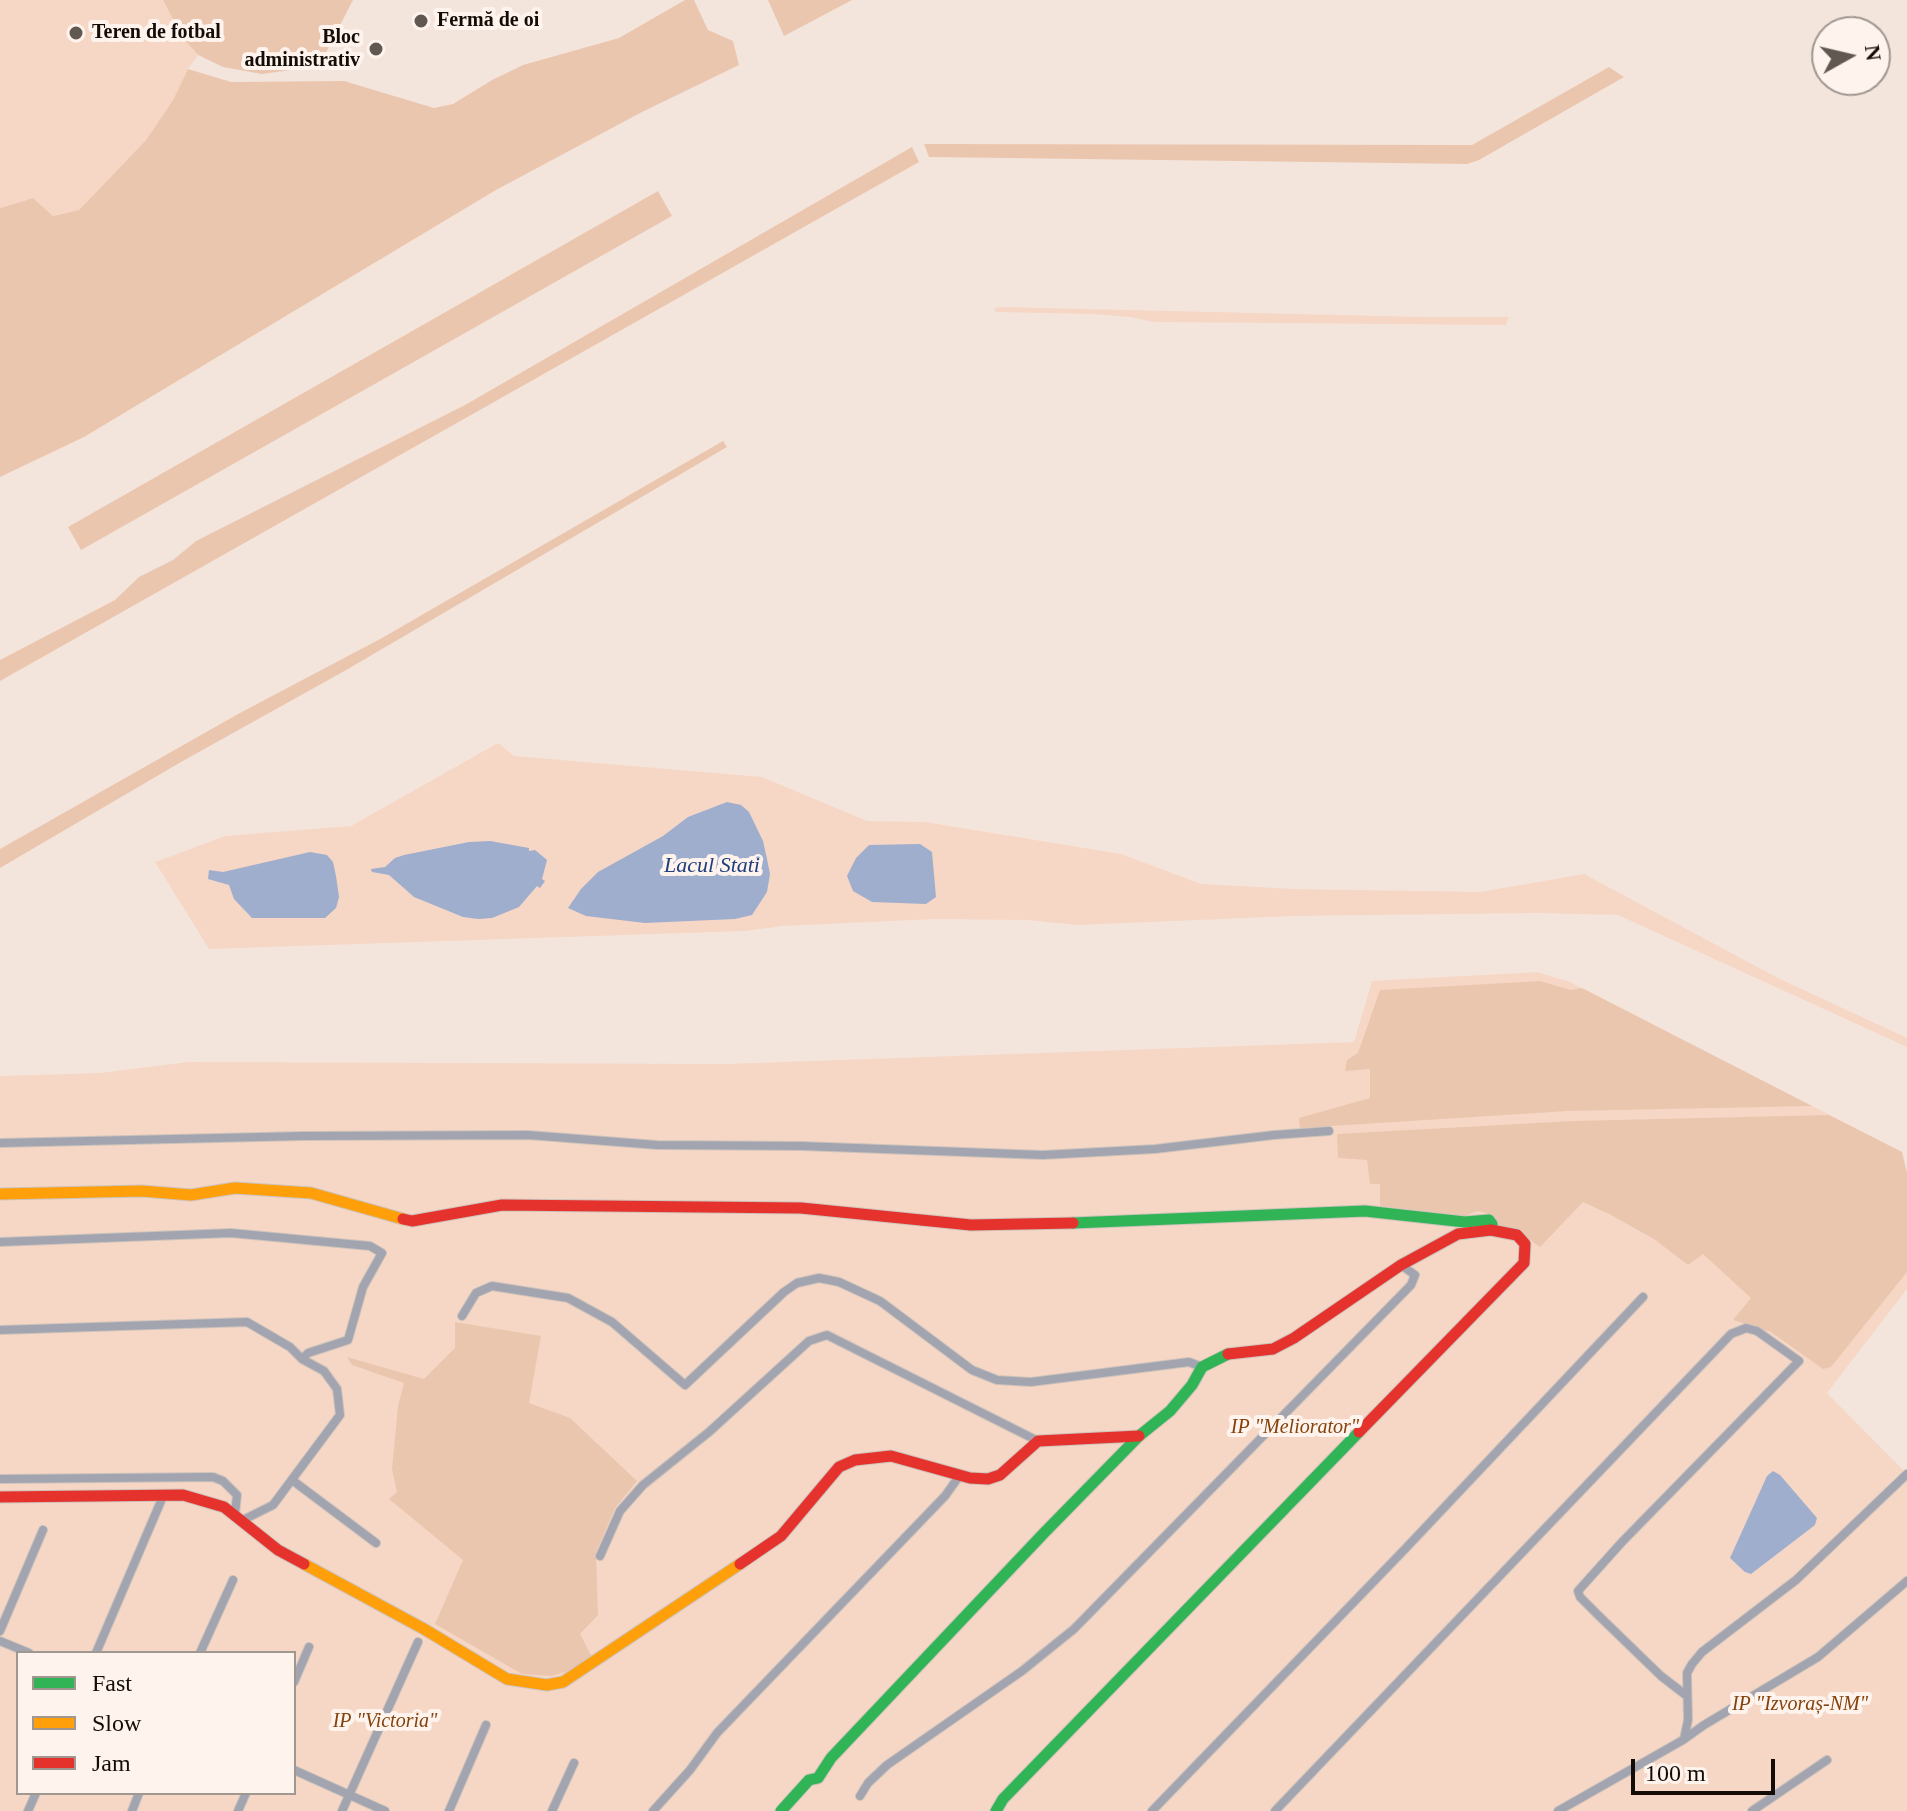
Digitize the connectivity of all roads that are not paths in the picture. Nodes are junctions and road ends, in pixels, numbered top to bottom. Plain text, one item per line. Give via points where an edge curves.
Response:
1 (1329, 1131) dead end
2 (0, 1143) edge
3 (0, 1194) edge
4 (1491, 1230) junction
5 (0, 1242) edge
6 (1401, 1265) junction
7 (1643, 1297) dead end
8 (462, 1316) dead end
9 (0, 1330) edge
10 (302, 1359) junction
11 (1202, 1367) junction
12 (1139, 1436) junction
13 (1038, 1441) junction
14 (1907, 1474) edge
15 (960, 1475) junction
16 (0, 1479) edge
17 (292, 1480) junction
18 (164, 1494) junction
19 (0, 1497) edge
20 (239, 1517) junction
21 (43, 1530) dead end
22 (376, 1543) dead end
23 (600, 1556) dead end
24 (233, 1580) dead end
25 (1907, 1581) edge
26 (0, 1631) edge
27 (0, 1641) edge
28 (418, 1642) dead end
29 (309, 1647) dead end
30 (24, 1651) edge
31 (97, 1651) edge
32 (201, 1651) edge
33 (296, 1677) edge
34 (1687, 1696) junction
35 (486, 1725) dead end
36 (1683, 1740) junction
37 (1827, 1760) dead end
38 (574, 1763) dead end
39 (296, 1771) edge
40 (349, 1795) junction
41 (860, 1796) dead end
42 (342, 1811) edge
43 (385, 1811) edge
44 (449, 1811) edge
45 (552, 1811) edge
46 (653, 1811) edge
47 (781, 1811) edge
48 (996, 1811) edge
49 (1152, 1811) edge
50 (1275, 1811) edge
51 (1558, 1811) edge
52 (1752, 1811) edge

1 - 2 street via 1043,1155 657,1145 528,1135
3 - 4 street via 191,1195 235,1188 311,1193 412,1221 502,1205 801,1208 971,1225 1365,1211 1489,1220
4 - 6 street via 1458,1234
4 - 48 street via 1517,1235 1525,1244 1524,1263
5 - 10 street via 231,1233 370,1246 382,1253 363,1287 348,1340
6 - 11 street via 1284,1344 1220,1356
6 - 41 street via 1415,1275 1411,1285 1074,1629 887,1765
7 - 49 street
8 - 11 street via 476,1293 492,1286 568,1298 612,1322 685,1385 784,1292 819,1278 880,1301 972,1370 997,1380 1031,1382 1189,1362
9 - 10 street via 247,1322
10 - 17 street via 324,1371 337,1389 340,1415
11 - 12 street via 1170,1411
12 - 13 street
12 - 47 street
13 - 15 street via 1000,1475
13 - 23 street via 827,1335 809,1341 643,1485 620,1511
14 - 34 street via 1796,1580 1702,1652 1687,1673
15 - 20 street via 891,1456 839,1467 781,1536 563,1682 547,1685 507,1679 278,1550
15 - 46 street via 717,1733
16 - 20 street via 213,1477 237,1495
17 - 20 street via 273,1505
17 - 22 street
18 - 19 street
18 - 20 street via 224,1507
18 - 31 street
21 - 26 street
24 - 32 street
25 - 36 street via 1818,1657
27 - 30 street
28 - 40 street
29 - 33 street
34 - 36 street
34 - 50 street via 1578,1591 1799,1361 1746,1328 1731,1334
35 - 44 street
36 - 51 street
37 - 52 street
38 - 45 street
39 - 40 street
40 - 42 street
40 - 43 street

